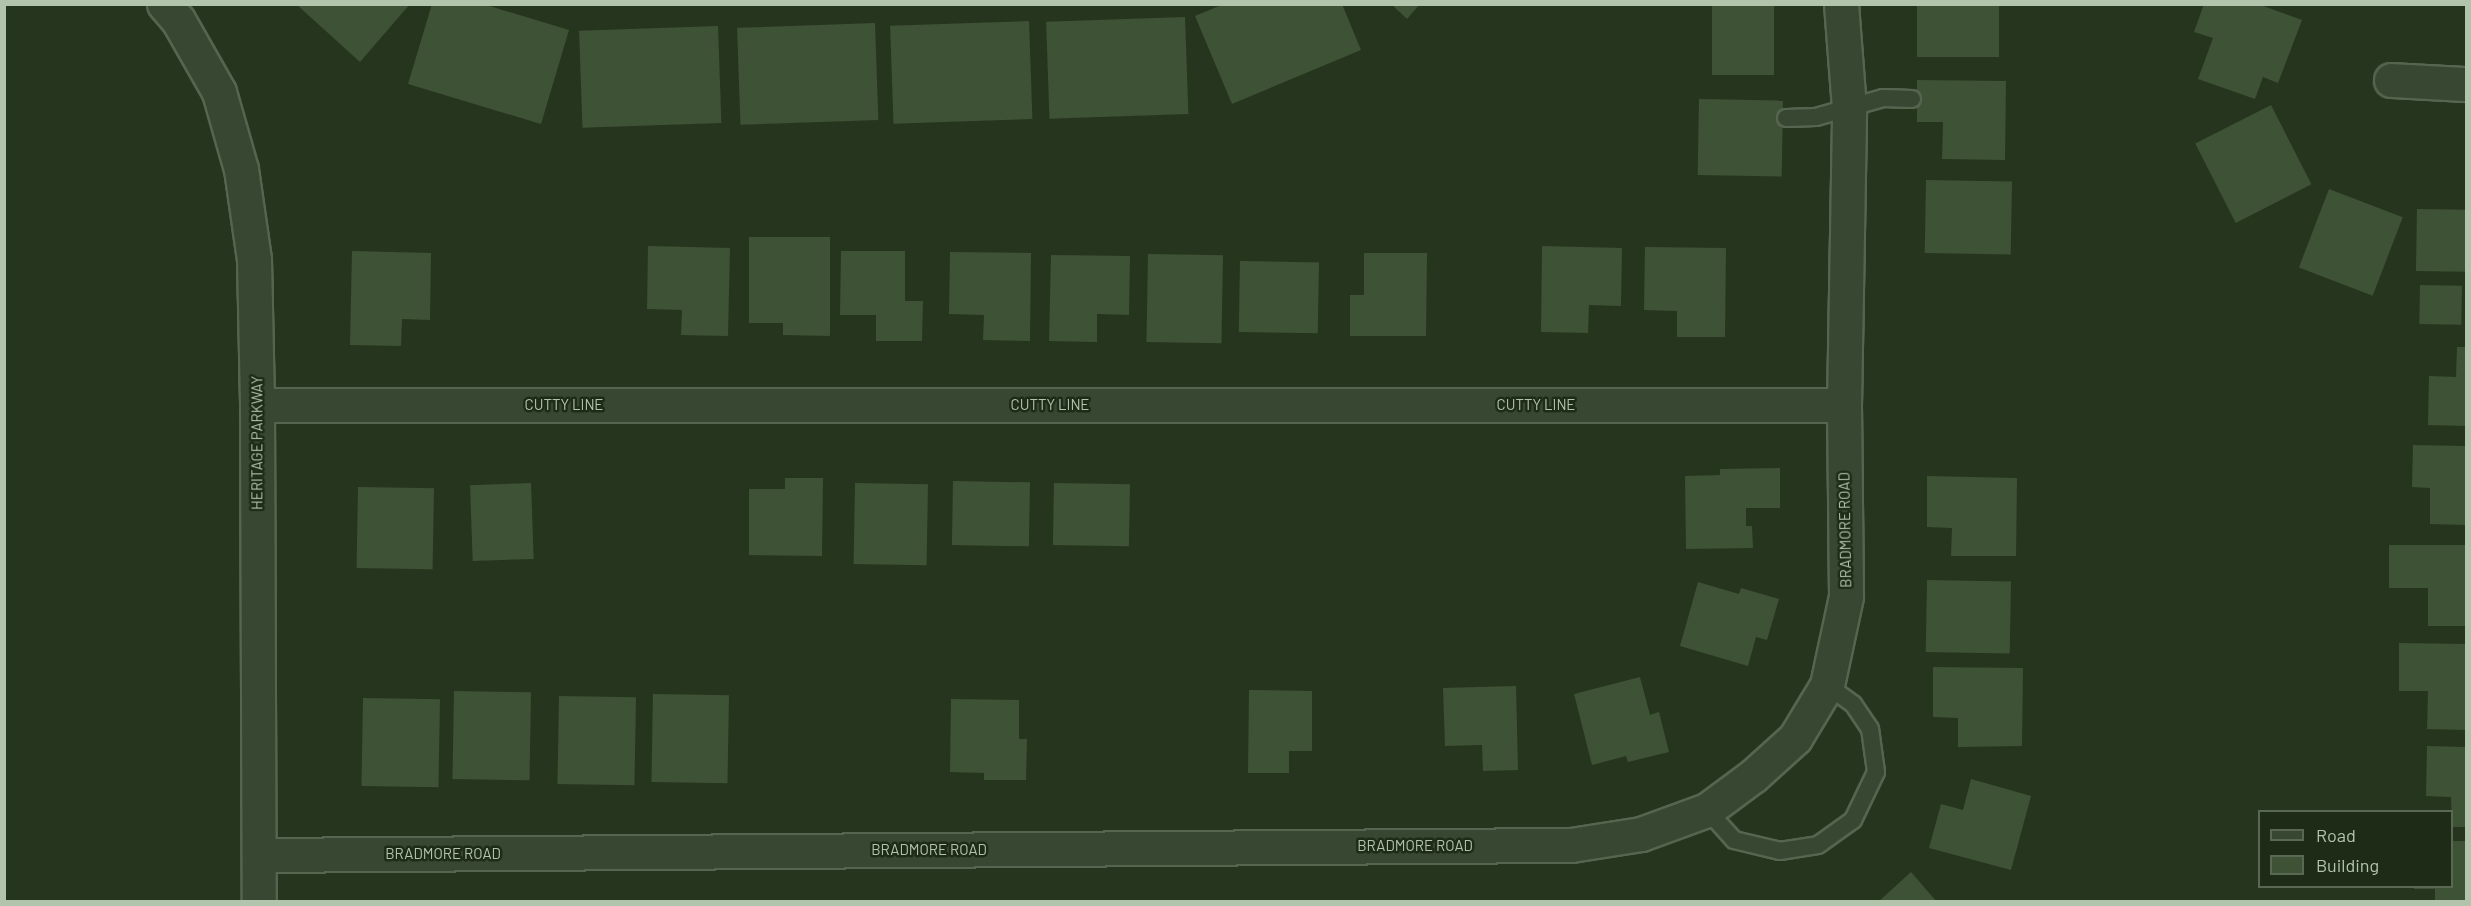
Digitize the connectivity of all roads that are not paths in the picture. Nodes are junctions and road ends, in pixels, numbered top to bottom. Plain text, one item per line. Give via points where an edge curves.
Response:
1 (164, 4) edge
2 (1841, 4) edge
3 (2391, 80) dead end
4 (2466, 84) edge
5 (1912, 99) dead end
6 (1849, 108) junction
7 (1786, 118) dead end
8 (257, 405) junction
9 (1844, 405) junction
10 (1827, 685) junction
11 (1707, 810) junction
12 (259, 855) junction
13 (258, 902) edge

1 - 8 street, HERITAGE PARKWAY via 178,20 219,92 241,169 254,259
2 - 6 street, BRADMORE ROAD
3 - 4 street
5 - 6 lane via 1883,98
6 - 7 lane via 1816,117
6 - 9 street, BRADMORE ROAD
8 - 9 street, CUTTY LINE
8 - 12 street, HERITAGE PARKWAY
9 - 10 street, BRADMORE ROAD via 1846,596
10 - 11 street, BRADMORE ROAD via 1795,738
10 - 11 lane via 1853,704 1870,729 1876,772 1853,820 1818,845 1780,851 1734,840
11 - 12 street, BRADMORE ROAD via 1641,834 1571,845
12 - 13 street, HERITAGE PARKWAY

